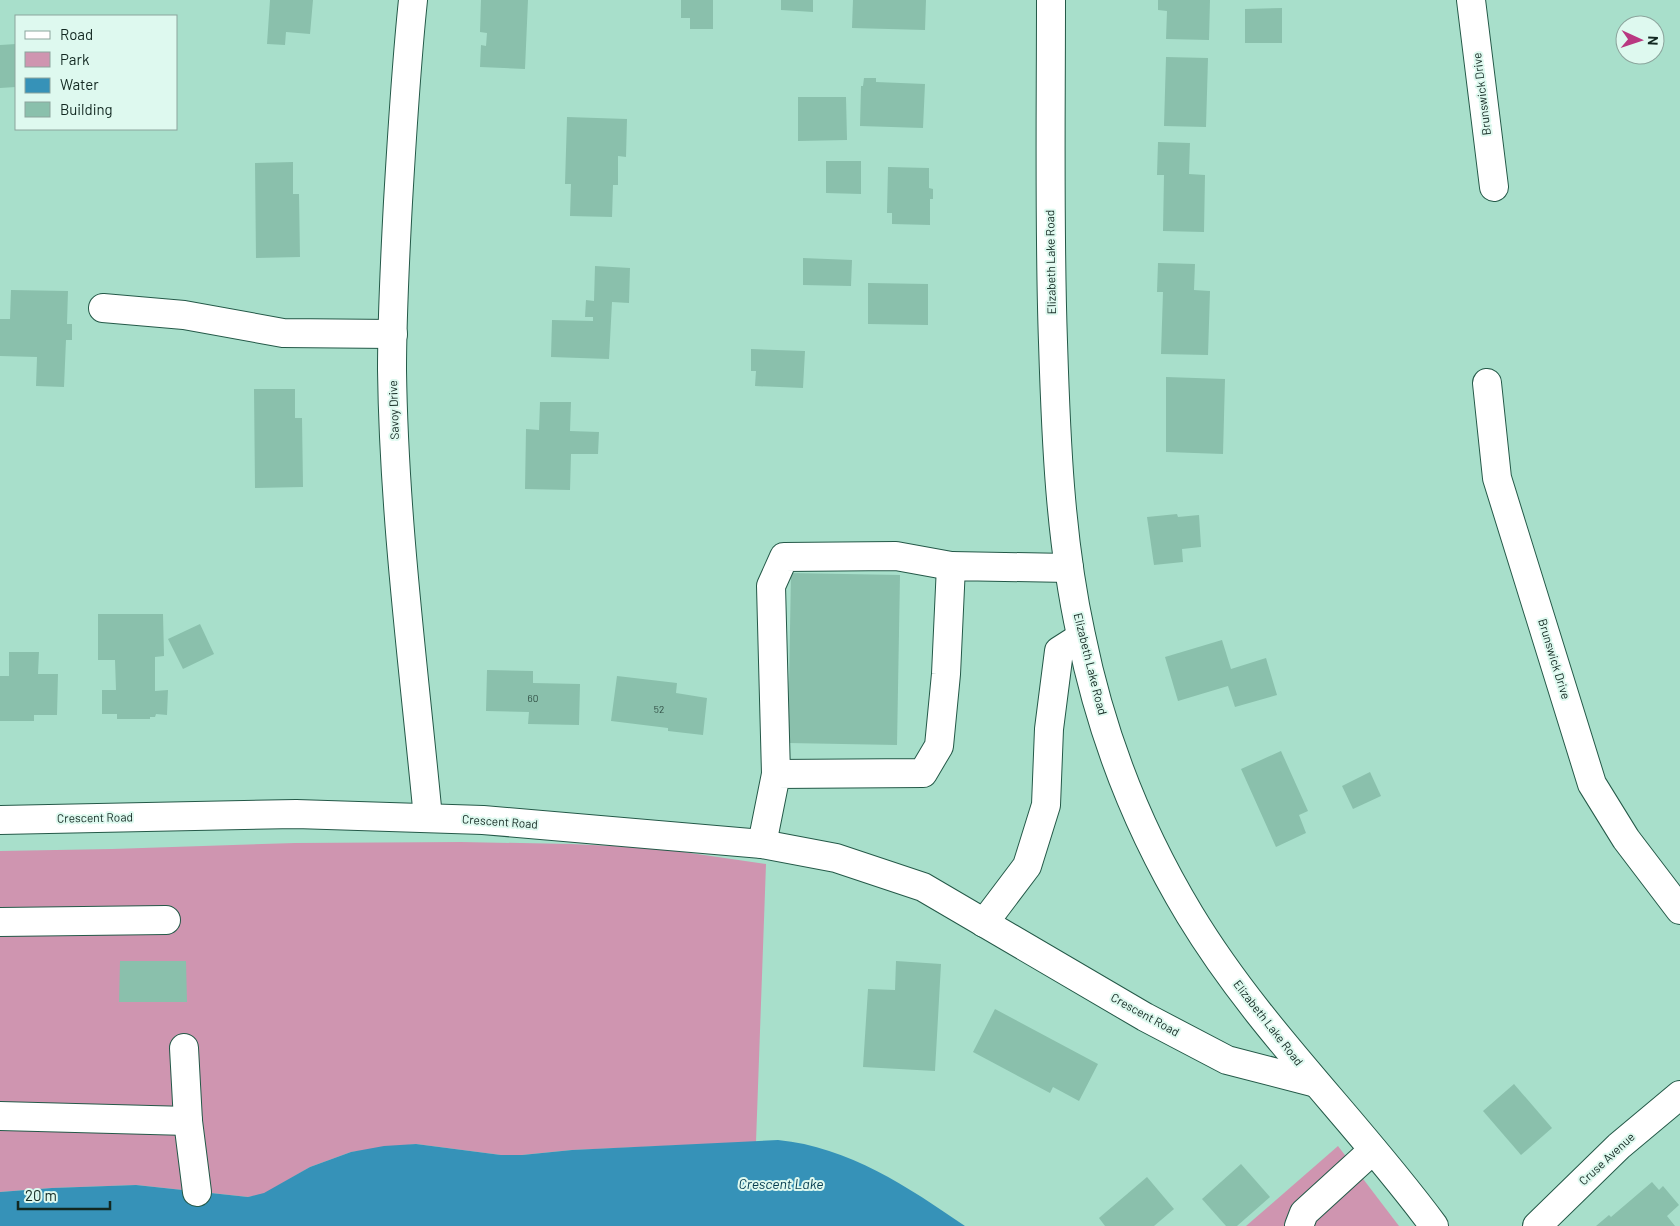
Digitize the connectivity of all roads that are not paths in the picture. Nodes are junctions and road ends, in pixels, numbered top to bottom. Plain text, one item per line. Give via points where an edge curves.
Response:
1 (413, 0) edge
2 (1051, 0) edge
3 (1471, 0) edge
4 (1494, 187) dead end
5 (103, 308) dead end
6 (393, 334) junction
7 (1487, 383) dead end
8 (950, 566) junction
9 (1069, 568) junction
10 (1081, 637) junction
11 (776, 774) junction
12 (428, 818) junction
13 (0, 820) edge
14 (762, 844) junction
15 (1680, 910) edge
16 (166, 920) dead end
17 (0, 922) edge
18 (984, 923) junction
19 (184, 1048) dead end
20 (1316, 1083) junction
21 (1680, 1095) edge
22 (0, 1116) edge
23 (188, 1121) junction
24 (1373, 1150) junction
25 (197, 1192) dead end
26 (1298, 1226) edge
27 (1434, 1226) edge
28 (1537, 1226) edge

1 - 6 street, Savoy Drive via 404,92
2 - 9 street, Elizabeth Lake Road via 1050,211 1055,411
3 - 4 street, Brunswick Drive
5 - 6 street via 184,315 284,333
6 - 12 street, Savoy Drive via 403,562
7 - 15 street, Brunswick Drive via 1497,478 1592,784 1626,839
8 - 9 street
8 - 11 street via 946,674 939,746 923,773
8 - 11 street via 896,556 784,556 772,586
9 - 10 street, Elizabeth Lake Road
10 - 18 street via 1059,651 1049,729 1046,805 1027,866
10 - 20 street, Elizabeth Lake Road via 1112,749 1134,807 1160,861 1222,964
11 - 14 street
12 - 13 street, Crescent Road via 296,814
12 - 14 street, Crescent Road
14 - 18 street, Crescent Road via 836,858 923,888
16 - 17 street
18 - 20 street, Crescent Road via 1228,1060
19 - 23 street
20 - 24 street, Elizabeth Lake Road
21 - 28 street, Cruse Avenue via 1619,1146
22 - 23 street
23 - 25 street
24 - 26 street via 1304,1213
24 - 27 street, Elizabeth Lake Road

